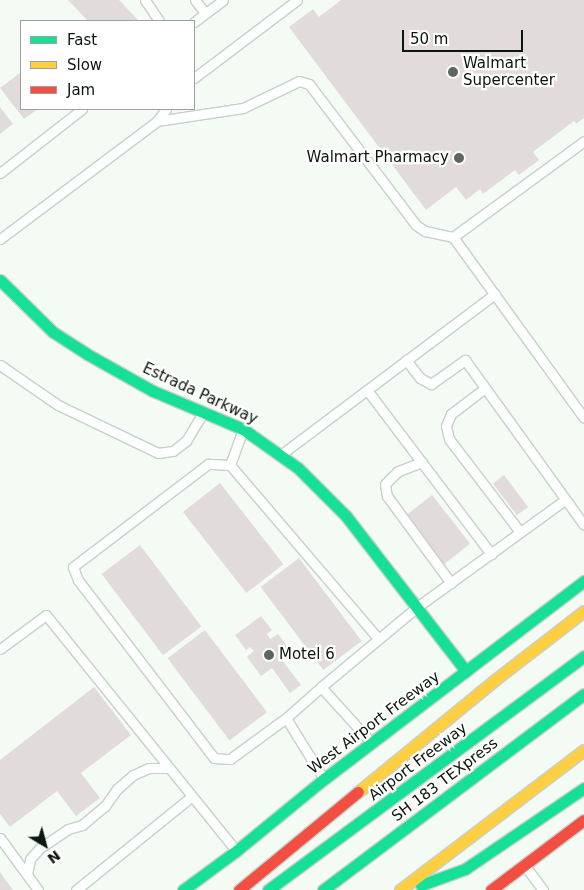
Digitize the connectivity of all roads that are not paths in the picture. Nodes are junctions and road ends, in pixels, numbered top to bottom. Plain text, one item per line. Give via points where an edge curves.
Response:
1 (145, 0) edge
2 (195, 0) edge
3 (223, 0) edge
4 (297, 0) edge
5 (205, 13) junction
6 (158, 20) edge
7 (195, 21) edge
8 (195, 77) edge
9 (81, 110) edge
10 (165, 110) edge
11 (157, 121) junction
12 (584, 140) edge
13 (0, 173) edge
14 (454, 237) junction
15 (0, 239) edge
16 (0, 280) edge
17 (494, 294) junction
18 (406, 360) junction
19 (0, 365) edge
20 (485, 388) junction
21 (367, 390) junction
22 (204, 411) junction
23 (584, 418) edge
24 (243, 429) junction
25 (281, 454) junction
26 (422, 462) junction
27 (230, 465) junction
28 (565, 500) junction
29 (584, 524) edge
30 (520, 532) junction
31 (491, 554) junction
32 (584, 581) edge
33 (451, 583) junction
34 (417, 608) junction
35 (584, 611) edge
36 (378, 638) junction
37 (0, 649) edge
38 (584, 656) edge
39 (466, 671) junction
40 (321, 687) junction
41 (584, 694) edge
42 (286, 718) junction
43 (372, 742) junction
44 (584, 750) edge
45 (169, 768) junction
46 (324, 779) junction
47 (416, 783) junction
48 (584, 788) edge
49 (192, 796) junction
50 (584, 820) edge
51 (0, 838) edge
52 (343, 850) dead end
53 (236, 851) junction
54 (524, 865) junction
55 (27, 875) junction
56 (38, 890) edge
57 (76, 890) edge
58 (183, 890) edge
59 (239, 890) edge
60 (268, 890) edge
61 (323, 890) edge
62 (400, 890) edge
63 (408, 890) edge
64 (491, 890) edge
65 (544, 890) edge

1 - 6 lane
2 - 5 lane
3 - 5 lane
4 - 8 lane
5 - 7 lane
9 - 13 lane
10 - 11 lane
11 - 14 lane via 243,108 299,80 309,84 416,224 425,232
11 - 15 lane
12 - 14 lane
14 - 17 lane
16 - 22 main road, Estrada Parkway via 53,332 153,391
17 - 18 lane
17 - 23 lane
18 - 20 lane via 420,378 431,384 465,360
18 - 21 lane
19 - 22 lane via 58,405 158,453 173,451 186,441
20 - 28 lane
20 - 30 lane via 452,414 446,426 449,439
21 - 25 lane
21 - 26 lane
22 - 24 main road, Estrada Parkway
24 - 25 main road, Estrada Parkway
24 - 27 lane
25 - 34 main road, Estrada Parkway via 330,498
26 - 31 lane
26 - 33 lane via 398,471 384,484 387,496
27 - 36 lane
27 - 42 lane via 208,464 73,567 78,580 214,758 230,759
28 - 29 lane
28 - 30 lane
30 - 31 lane
31 - 33 lane
32 - 39 main road, West Airport Freeway
33 - 34 lane
34 - 36 lane
34 - 39 main road, Estrada Parkway
35 - 59 main road
36 - 40 lane
37 - 45 lane via 46,614
38 - 47 main road, Airport Freeway
39 - 43 main road, West Airport Freeway
40 - 42 lane
40 - 43 lane
41 - 61 main road, SH 183 TEXpress
42 - 46 lane
43 - 46 main road, West Airport Freeway
44 - 62 main road
45 - 49 lane
45 - 55 lane via 149,768 134,775 82,825 68,829 40,848 30,859
46 - 53 main road, West Airport Freeway
47 - 52 main road
47 - 60 main road, Airport Freeway
48 - 63 main road via 464,869
49 - 53 lane
49 - 57 lane
50 - 54 main road
51 - 55 lane
53 - 58 main road, West Airport Freeway
54 - 64 main road
54 - 65 lane
55 - 56 lane

